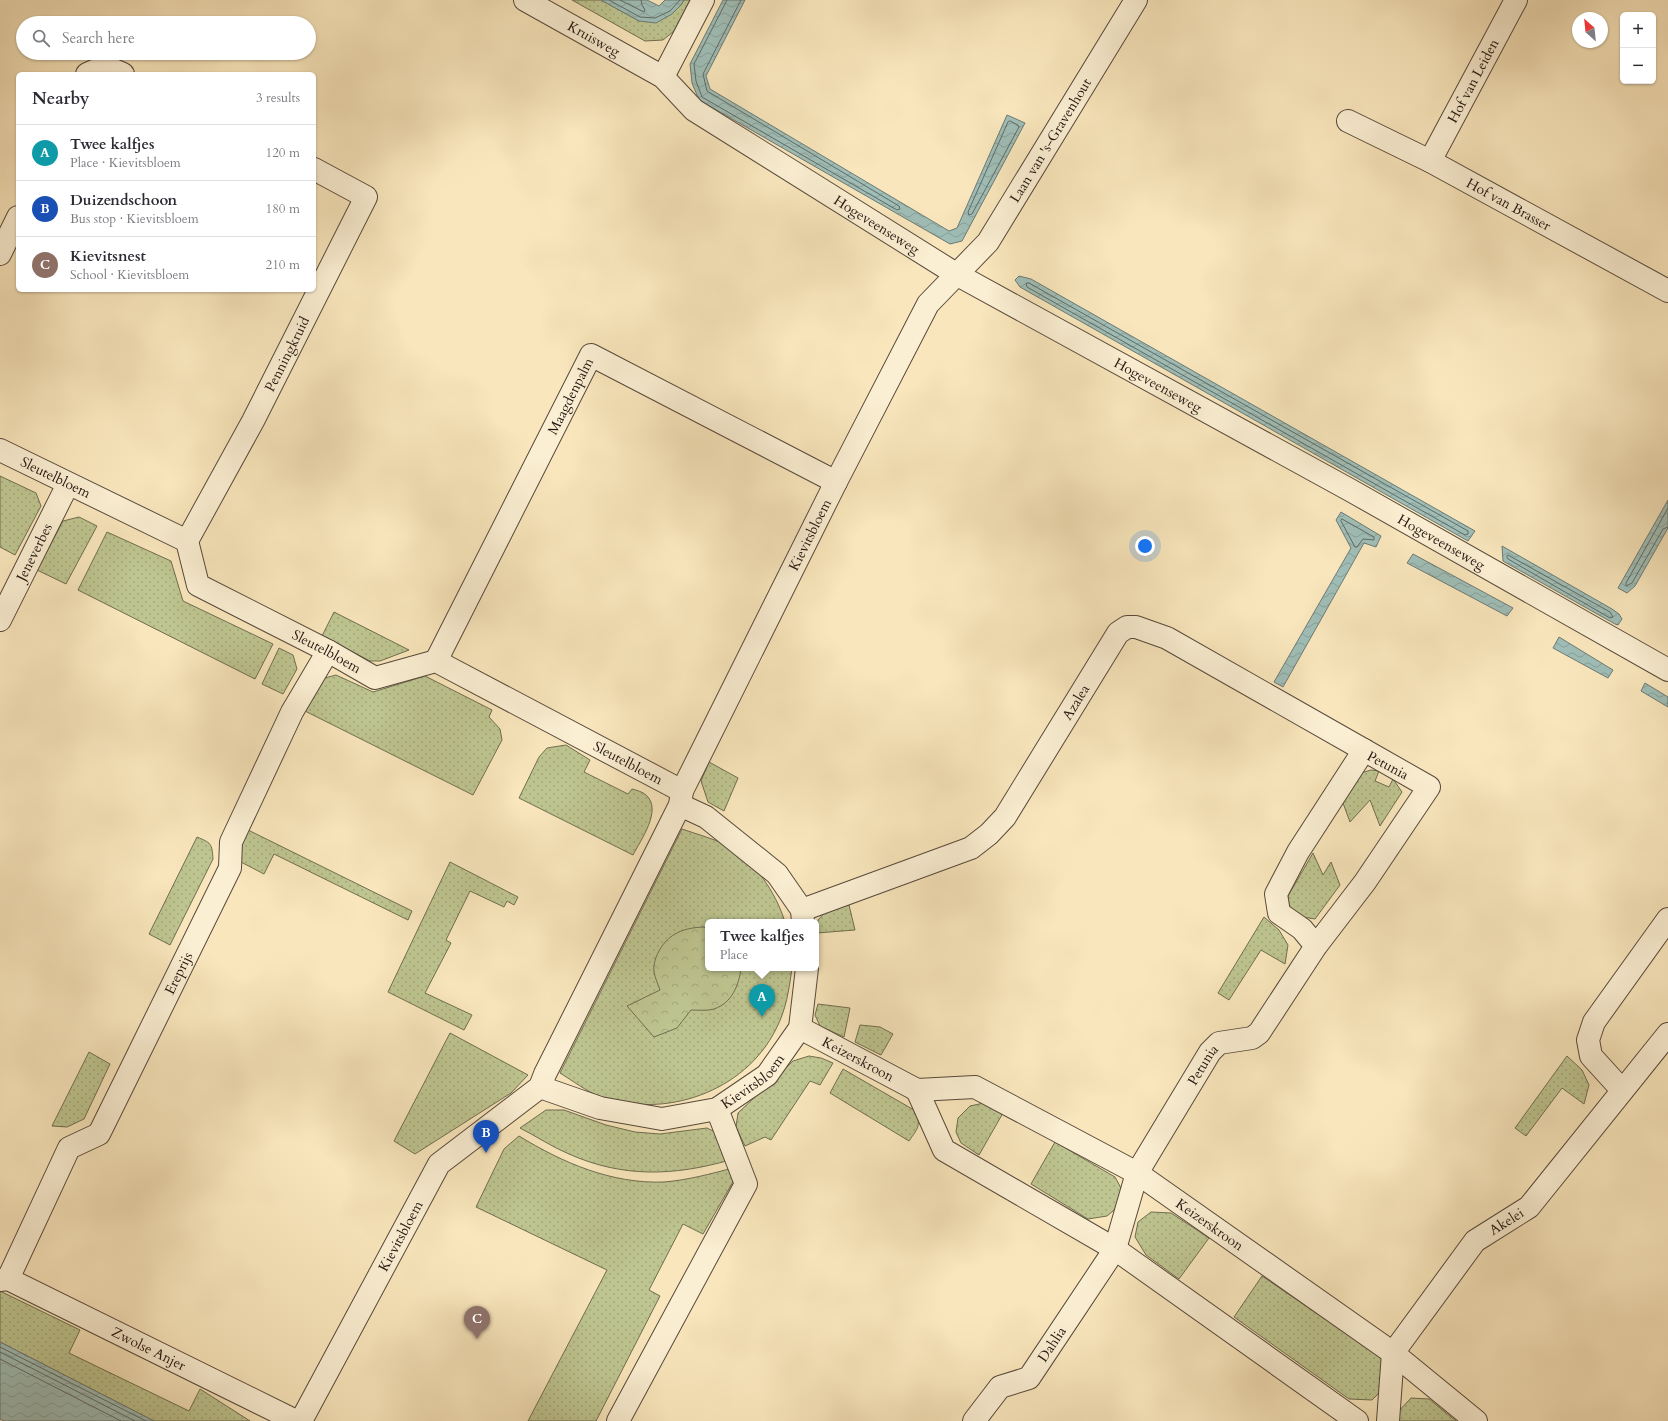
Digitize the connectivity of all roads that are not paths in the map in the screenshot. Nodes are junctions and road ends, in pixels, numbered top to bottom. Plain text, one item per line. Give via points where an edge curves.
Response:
1 (525, 0) edge
2 (703, 0) edge
3 (1136, 0) edge
4 (1516, 0) edge
5 (663, 77) junction
6 (1348, 121) dead end
7 (1430, 161) junction
8 (316, 169) edge
9 (16, 221) edge
10 (0, 254) edge
11 (956, 274) junction
12 (1668, 291) edge
13 (0, 450) edge
14 (836, 482) junction
15 (68, 484) junction
16 (187, 541) junction
17 (0, 620) edge
18 (328, 651) junction
19 (436, 661) junction
20 (1668, 670) edge
21 (1364, 750) junction
22 (681, 798) junction
23 (802, 916) edge
24 (1668, 919) edge
25 (1316, 946) junction
26 (807, 971) edge
27 (800, 1028) junction
28 (1668, 1034) edge
29 (540, 1087) junction
30 (917, 1090) junction
31 (1622, 1090) junction
32 (717, 1109) junction
33 (1137, 1173) junction
34 (1114, 1249) junction
35 (4, 1280) edge
36 (1393, 1353) junction
37 (296, 1421) edge
38 (301, 1421) edge
39 (618, 1421) edge
40 (974, 1421) edge
41 (1357, 1421) edge
42 (1388, 1421) edge
43 (1476, 1421) edge

1 - 5 street, Kruisweg
2 - 5 street
3 - 11 street, Laan van 's-Gravenhout via 988,242
4 - 7 street, Hof van Leiden
5 - 11 street, Hogeveenseweg via 694,110
6 - 7 street, Hof van Brasser
7 - 12 street, Hof van Brasser
8 - 16 street, Penningkruid via 366,197 253,421
9 - 10 street
11 - 14 street, Kievitsbloem via 928,304
11 - 20 street, Hogeveenseweg via 1350,490
13 - 15 street, Sleutelbloem
14 - 19 street, Maagdenpalm via 591,355
14 - 22 street, Kievitsbloem
15 - 16 street, Sleutelbloem
15 - 17 street, Jeneverbes
16 - 18 street, Sleutelbloem via 198,585
18 - 19 street, Sleutelbloem via 375,678
18 - 35 street, Ereprijs via 292,712 231,842 230,868 99,1134 69,1148
19 - 22 street, Sleutelbloem
21 - 23 street, Azalea via 1167,638 1136,627 1127,627 1118,633 1005,817 990,834 971,848
21 - 25 street, Petunia via 1298,852 1276,894 1279,913 1302,929
21 - 25 street, Petunia via 1429,787 1365,882
22 - 23 street via 777,874
22 - 29 street, Kievitsbloem
24 - 31 street via 1594,1022 1588,1040 1591,1056
25 - 33 street, Petunia via 1259,1033 1252,1038 1218,1043 1210,1052
26 - 27 street, Kievitsbloem
27 - 30 street, Keizerskroon
27 - 32 street, Kievitsbloem via 766,1075
28 - 31 street, Akelei
29 - 32 street, Kievitsbloem via 600,1108 662,1119
29 - 38 street, Kievitsbloem via 439,1164
30 - 33 street, Keizerskroon via 975,1087
30 - 34 street via 944,1150
31 - 36 street, Akelei via 1529,1207 1475,1241
32 - 39 street via 746,1184
33 - 34 street, Petunia
33 - 36 street, Keizerskroon
34 - 40 street, Dahlia via 1029,1378 1000,1387
34 - 41 street
35 - 37 street, Zwolse Anjer
36 - 42 street
36 - 43 street, Keizerskroon

